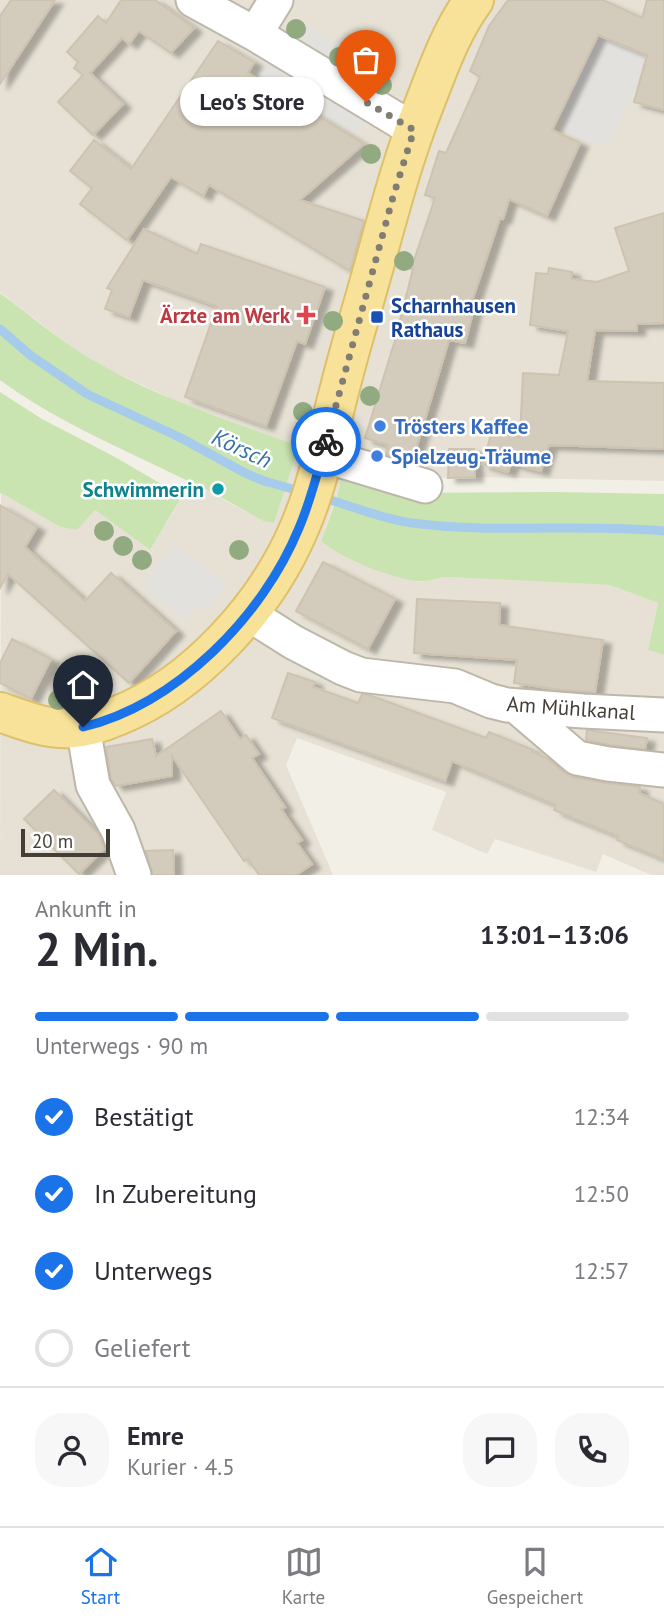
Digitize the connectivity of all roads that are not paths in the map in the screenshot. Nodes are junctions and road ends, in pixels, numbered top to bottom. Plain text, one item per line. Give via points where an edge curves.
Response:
1 (193, 0) edge
2 (276, 0) edge
3 (474, 0) edge
4 (255, 34) junction
5 (414, 130) junction
6 (322, 455) junction
7 (425, 486) dead end
8 (247, 613) junction
9 (516, 706) junction
10 (0, 712) edge
11 (664, 715) edge
12 (83, 727) junction
13 (664, 770) edge
14 (134, 875) edge

1 - 4 street
2 - 4 street
3 - 5 main road via 455,30
4 - 5 street
5 - 6 main road
6 - 7 street
6 - 8 main road via 299,530
8 - 9 street, Am Mühlkanal via 353,673 455,686
8 - 12 main road via 200,664 161,694 126,713
9 - 11 street, Am Mühlkanal
9 - 13 street via 577,758
10 - 12 main road via 54,728
12 - 14 street via 93,785 118,830

